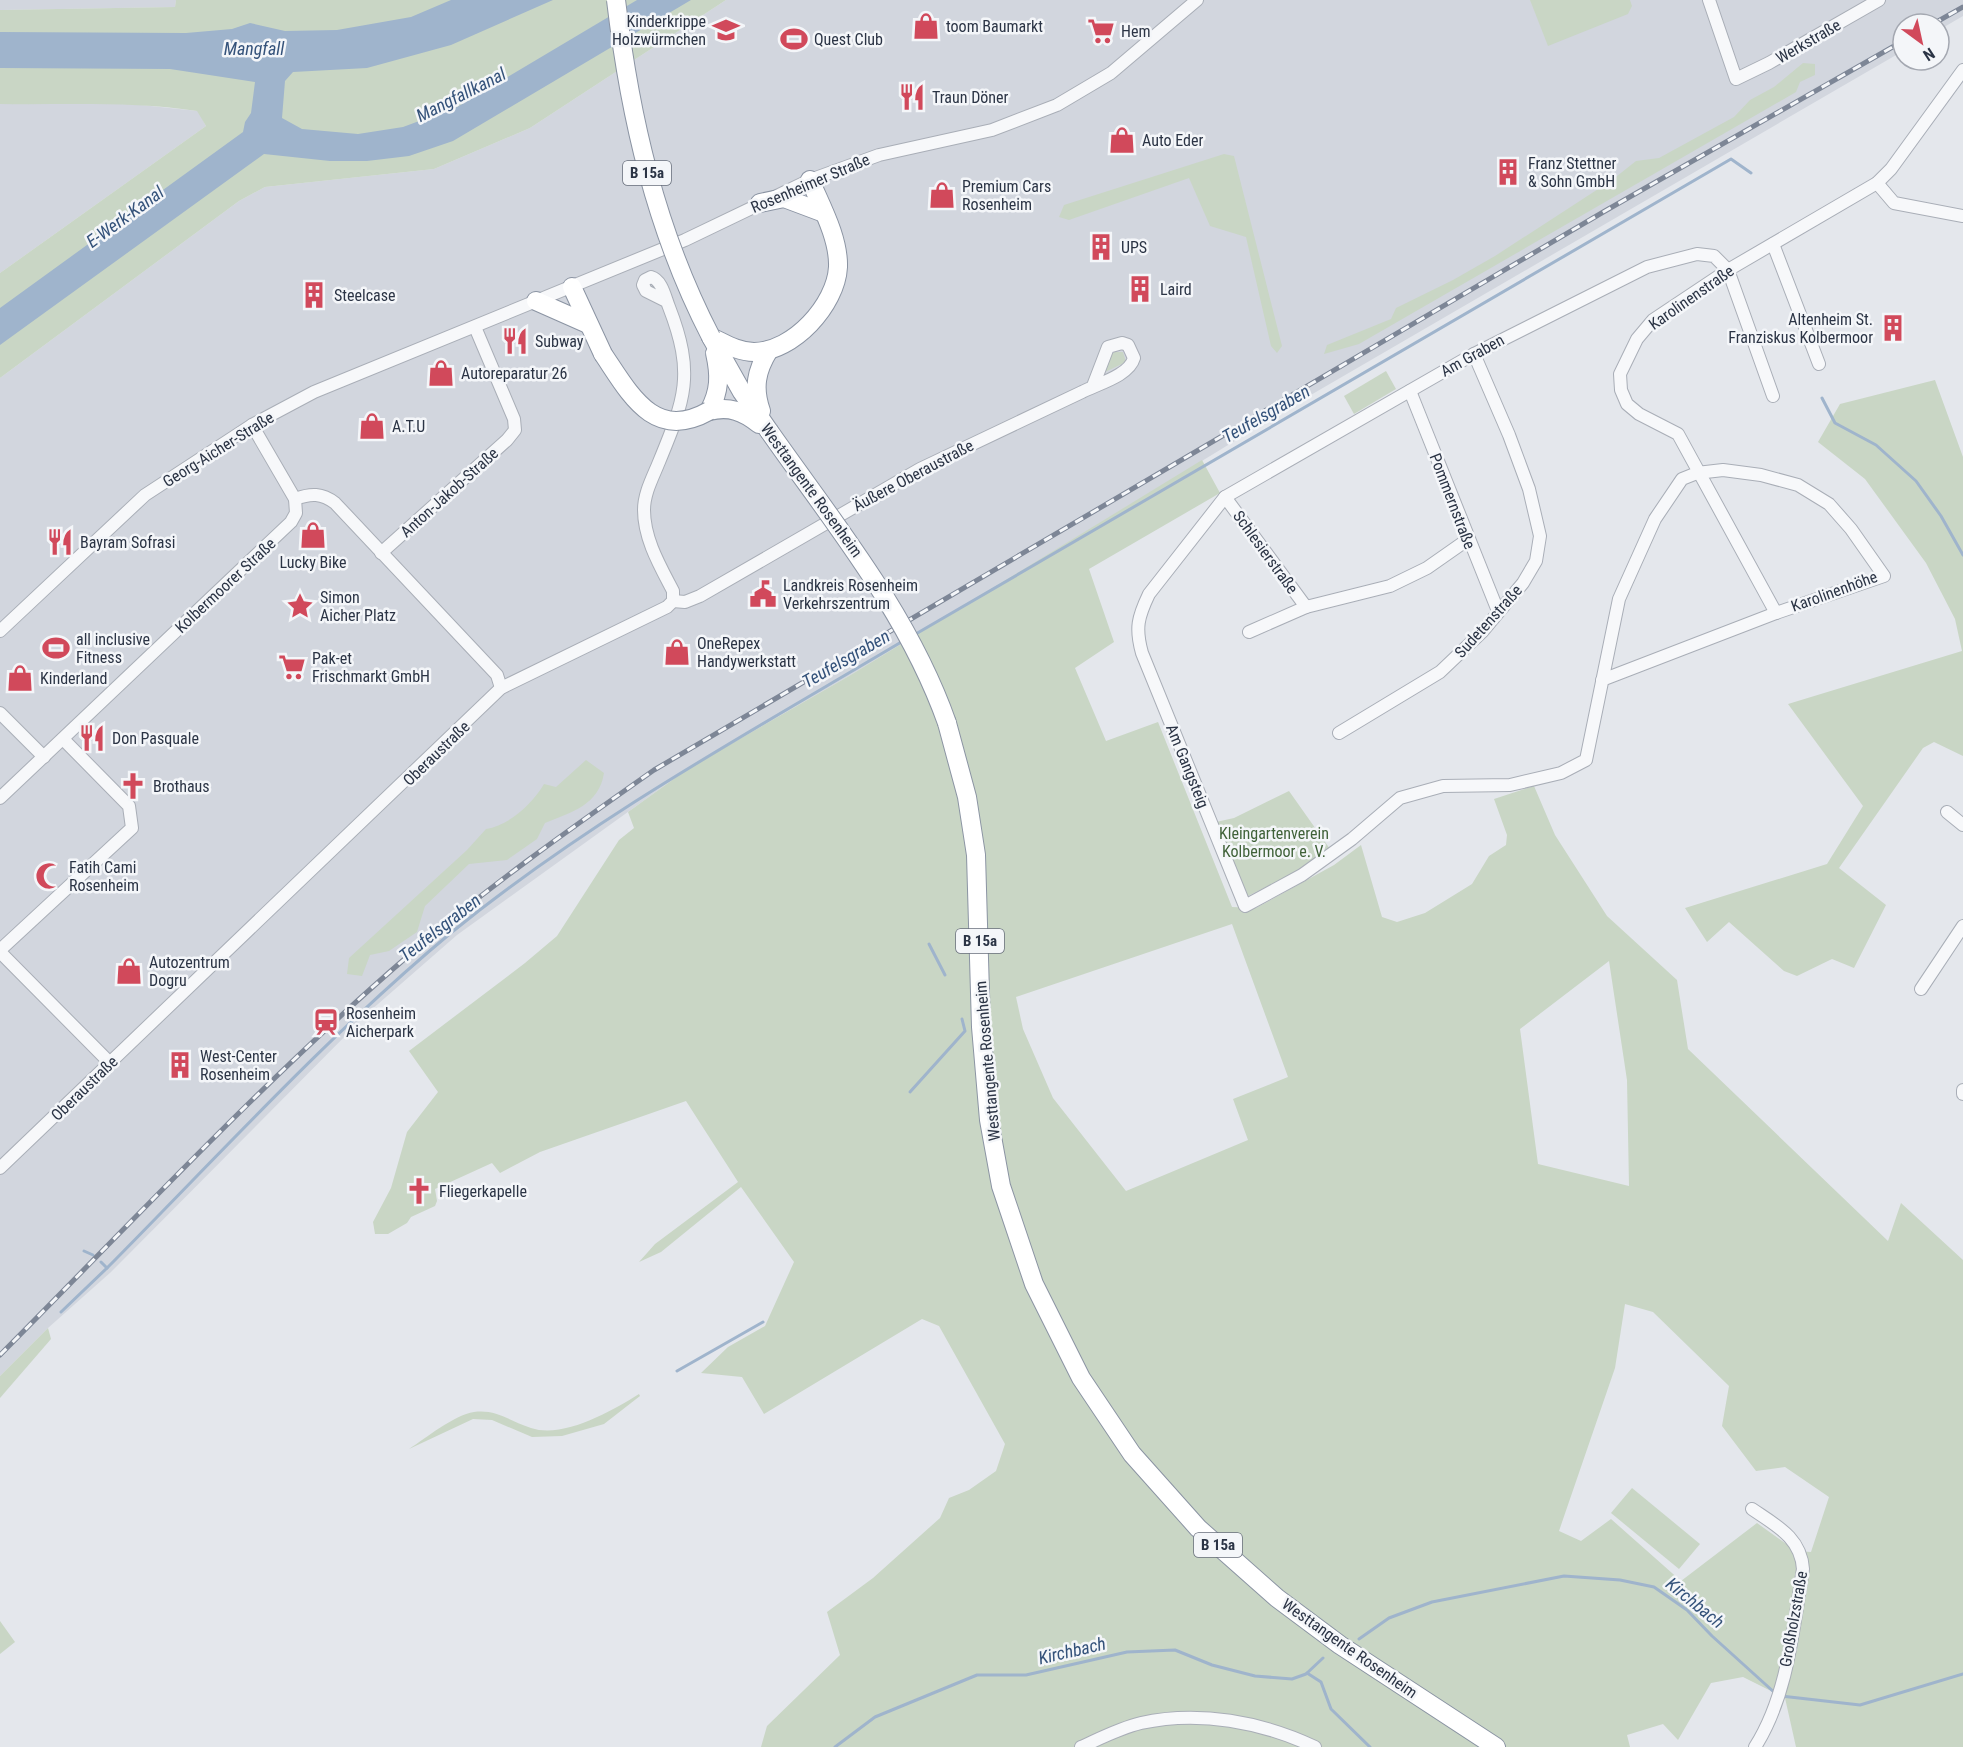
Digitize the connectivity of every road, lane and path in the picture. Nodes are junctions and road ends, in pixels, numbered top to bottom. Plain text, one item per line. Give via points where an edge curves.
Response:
1 (616, 0) edge
2 (1197, 0) edge
3 (1709, 0) edge
4 (1879, 0) edge
5 (1963, 70) edge
6 (810, 180) junction
7 (1877, 183) junction
8 (760, 203) junction
9 (824, 213) junction
10 (1963, 216) edge
11 (1773, 244) junction
12 (1728, 270) junction
13 (572, 287) junction
14 (536, 301) junction
15 (666, 301) dead end
16 (588, 324) junction
17 (475, 327) junction
18 (711, 337) junction
19 (769, 351) junction
20 (1474, 354) junction
21 (1819, 364) dead end
22 (1093, 386) dead end
23 (1410, 391) junction
24 (1773, 396) dead end
25 (709, 411) junction
26 (252, 424) junction
27 (769, 431) junction
28 (1697, 472) junction
29 (1225, 497) junction
30 (295, 498) junction
31 (1467, 540) junction
32 (381, 553) junction
33 (673, 601) junction
34 (1306, 607) junction
35 (1497, 611) junction
36 (1776, 613) junction
37 (0, 631) edge
38 (1249, 632) dead end
39 (1602, 680) junction
40 (501, 688) junction
41 (0, 713) edge
42 (1339, 733) dead end
43 (63, 739) junction
44 (44, 757) junction
45 (0, 798) edge
46 (1947, 812) dead end
47 (1963, 825) edge
48 (1963, 926) edge
49 (0, 951) edge
50 (1921, 989) dead end
51 (110, 1063) junction
52 (0, 1168) edge
53 (1752, 1509) dead end
54 (1082, 1747) edge
55 (1315, 1747) edge
56 (1496, 1747) edge
57 (1755, 1747) edge

1 - 18 highway, Westtangente Rosenheim / B 15a, bridge via 624,64 652,194 681,275
2 - 6 street, Rosenheimer Straße via 1111,73 1057,105 992,130 879,155
3 - 4 street, Werkstraße via 1736,79
5 - 7 street, Karolinenstraße
6 - 8 street, Rosenheimer Straße
6 - 9 highway
7 - 10 street via 1894,203
7 - 11 street, Karolinenstraße
8 - 9 highway via 784,198
8 - 13 street, Rosenheimer Straße via 686,240
9 - 19 highway via 836,248 836,282 824,309 806,328
11 - 12 street, Karolinenstraße
11 - 21 street
12 - 20 street, Am Graben via 1714,256 1697,254 1647,267
12 - 24 street
12 - 28 street, Karolinenstraße via 1653,321 1637,339 1620,374 1627,404 1678,434
13 - 14 street, Rosenheimer Straße
13 - 16 highway
14 - 16 highway
14 - 17 street, Rosenheimer Straße
15 - 33 street via 682,349 684,391 644,509 648,538 673,591
16 - 25 highway, bridge via 603,354 631,394 651,414 680,423
17 - 26 street, Georg-Aicher-Straße via 314,392
17 - 32 street, Anton-Jakob-Straße via 514,419 515,430
18 - 19 highway via 741,350
18 - 25 highway via 719,383
18 - 27 highway, Westtangente Rosenheim / B 15a
19 - 27 highway via 761,364 755,391
20 - 23 street, Am Graben
20 - 35 street, Sudetenstraße via 1529,489 1540,536 1536,561 1523,584
22 - 33 street, Äußere Oberaustraße via 920,469 700,596
23 - 29 street, Am Graben
23 - 31 street, Pommernstraße
25 - 27 highway via 737,410
26 - 30 street
26 - 37 street, Georg-Aicher-Straße via 145,495
27 - 56 highway, Westtangente Rosenheim / B 15a, bridge via 887,598 917,651 947,723 967,797 976,855 981,1027 989,1120 1001,1186 1034,1284 1081,1378 1132,1454 1198,1528 1268,1590 1340,1645
28 - 36 street, Karolinenhöhe
28 - 36 street, Karolinenhöhe via 1723,470 1798,485 1828,504 1884,576
28 - 39 street via 1682,479 1655,519 1619,599
29 - 34 street, Schlesierstraße
29 - 39 street, Am Gangsteig via 1149,594 1140,612 1137,633 1142,654 1245,906 1302,875 1400,798 1443,786 1510,785 1562,773 1586,760
30 - 32 street via 316,494 327,497
30 - 43 street, Kolbermoorer Straße via 296,513 291,522
31 - 34 street, Schlesierstraße via 1427,568 1390,586
31 - 35 street, Pommernstraße
32 - 40 street via 497,675
33 - 40 street, Oberaustraße
34 - 38 street, Schlesierstraße
35 - 42 street, Sudetenstraße via 1482,632 1440,672
36 - 39 street, Karolinenhöhe
40 - 51 street, Oberaustraße
41 - 44 street
43 - 44 street, Kolbermoorer Straße
43 - 49 street via 129,806 132,828
44 - 45 street, Kolbermoorer Straße
46 - 47 street
48 - 50 street
49 - 51 street
51 - 52 street, Oberaustraße
53 - 57 street, Großholzstraße via 1793,1540 1802,1552 1803,1569 1782,1686
54 - 55 street via 1139,1724 1176,1718 1264,1727

